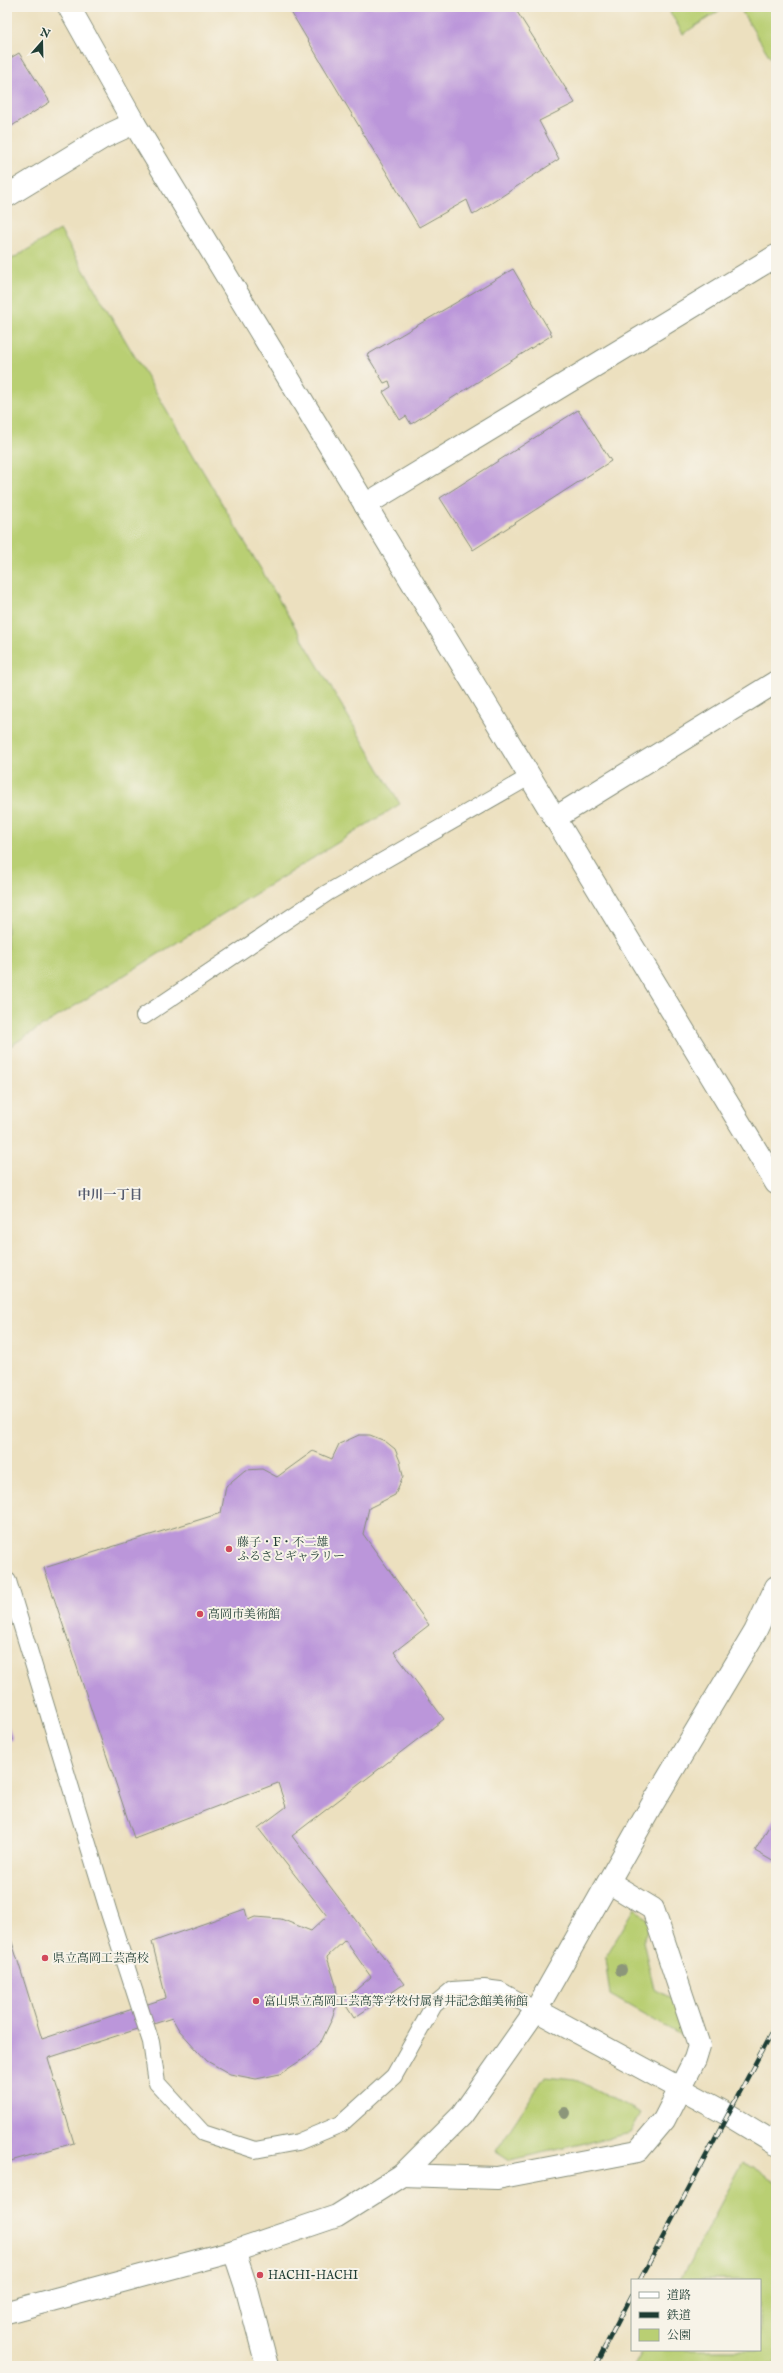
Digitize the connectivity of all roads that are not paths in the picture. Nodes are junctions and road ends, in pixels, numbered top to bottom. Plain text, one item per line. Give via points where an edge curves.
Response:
1 (69, 7) edge
2 (134, 122) junction
3 (7, 196) edge
4 (776, 256) edge
5 (365, 506) junction
6 (776, 682) edge
7 (529, 777) junction
8 (555, 818) junction
9 (144, 1016) dead end
10 (776, 1183) edge
11 (8, 1581) edge
12 (776, 1587) edge
13 (610, 1882) junction
14 (536, 2010) junction
15 (680, 2090) junction
16 (776, 2144) edge
17 (402, 2175) junction
18 (234, 2251) junction
19 (7, 2312) edge
20 (267, 2366) edge

1 - 2 street
2 - 3 street via 102,138
2 - 5 street
4 - 5 street
5 - 7 street
6 - 8 street
7 - 8 street
7 - 9 lane via 327,892
8 - 10 street
11 - 14 lane via 151,2042 157,2083 203,2133 254,2150 298,2142 340,2124 394,2076 434,2005 452,1990 500,1990
12 - 13 street via 755,1632 653,1803
13 - 14 street
13 - 15 street via 653,1909 698,2046 695,2059
14 - 15 street
14 - 17 street via 462,2115
15 - 16 street via 727,2114
15 - 17 street via 664,2120 638,2151 497,2178
17 - 18 street via 337,2216
18 - 19 street
18 - 20 street

